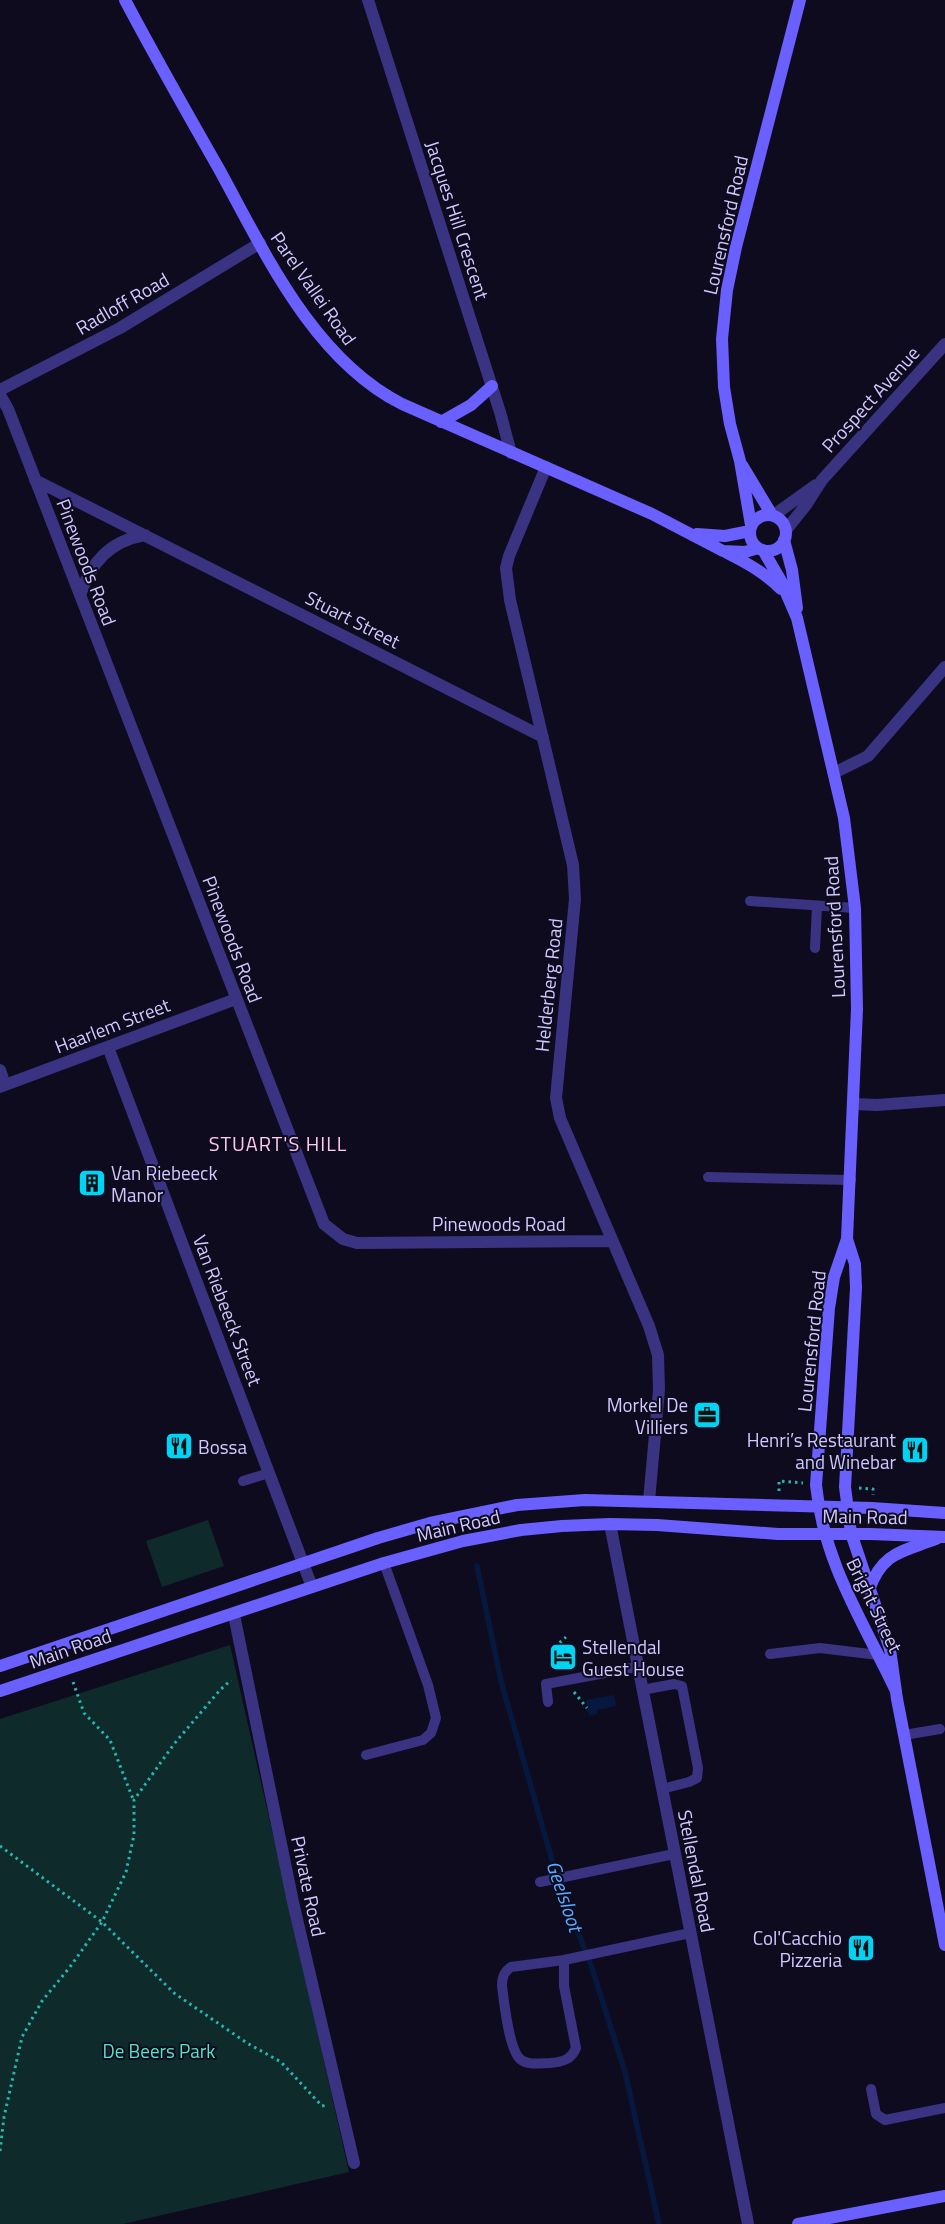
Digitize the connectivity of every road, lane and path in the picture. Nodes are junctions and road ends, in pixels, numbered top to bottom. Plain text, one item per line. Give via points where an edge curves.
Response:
1 (125, 0) edge
2 (368, 0) edge
3 (800, 0) edge
4 (260, 243) junction
5 (945, 344) edge
6 (492, 386) junction
7 (0, 390) edge
8 (0, 394) edge
9 (441, 422) junction
10 (511, 453) junction
11 (740, 461) junction
12 (546, 467) junction
13 (35, 480) junction
14 (822, 480) junction
15 (773, 515) junction
16 (750, 528) junction
17 (690, 533) junction
18 (145, 535) junction
19 (785, 535) junction
20 (761, 549) junction
21 (723, 551) junction
22 (80, 595) junction
23 (788, 596) junction
24 (797, 618) junction
25 (945, 667) edge
26 (543, 738) junction
27 (834, 773) junction
28 (750, 901) dead end
29 (817, 906) junction
30 (855, 908) junction
31 (815, 948) dead end
32 (236, 999) junction
33 (108, 1046) junction
34 (0, 1070) edge
35 (3, 1086) edge
36 (945, 1100) edge
37 (854, 1104) junction
38 (708, 1177) dead end
39 (850, 1180) junction
40 (846, 1239) junction
41 (612, 1242) junction
42 (269, 1473) junction
43 (243, 1481) dead end
44 (816, 1485) junction
45 (649, 1501) junction
46 (779, 1506) junction
47 (818, 1507) junction
48 (846, 1507) junction
49 (945, 1514) edge
50 (610, 1524) junction
51 (852, 1533) junction
52 (823, 1534) junction
53 (943, 1537) edge
54 (303, 1563) junction
55 (384, 1563) junction
56 (312, 1587) junction
57 (869, 1590) junction
58 (234, 1615) junction
59 (770, 1654) dead end
60 (878, 1655) junction
61 (0, 1666) edge
62 (637, 1667) junction
63 (68, 1668) junction
64 (245, 1668) junction
65 (642, 1690) junction
66 (0, 1691) edge
67 (896, 1691) junction
68 (548, 1702) dead end
69 (940, 1729) dead end
70 (904, 1735) junction
71 (366, 1755) dead end
72 (662, 1789) junction
73 (134, 1800) junction
74 (0, 1846) edge
75 (674, 1854) junction
76 (540, 1882) dead end
77 (102, 1922) junction
78 (690, 1933) junction
79 (945, 1945) edge
80 (564, 1960) junction
81 (871, 2089) dead end
82 (340, 2102) junction
83 (945, 2108) edge
84 (0, 2151) edge
85 (354, 2163) dead end
86 (945, 2196) edge
87 (748, 2224) edge
88 (798, 2224) edge

1 - 4 street, Parel Vallei Road
2 - 6 street, Jacques Hill Crescent
3 - 11 street, Lourensford Road via 727,290 722,339 724,387
4 - 7 street, Radloff Road via 120,328
4 - 9 street, Parel Vallei Road via 293,297 348,367 387,396
5 - 14 street, Prospect Avenue
6 - 9 street via 471,405
6 - 10 street, Jacques Hill Crescent
8 - 13 street, Pinewoods Road
9 - 10 street, Parel Vallei Road
10 - 12 street, Parel Vallei Road
11 - 15 street, Lourensford Road
11 - 16 street, Lourensford Road
12 - 17 street, Parel Vallei Road
12 - 26 street, Helderberg Road via 506,568 510,600
13 - 18 street, Stuart Street
13 - 22 street, Pinewoods Road
14 - 15 street, Prospect Avenue
14 - 19 street, Prospect Avenue
15 - 16 street via 759,517
15 - 19 street via 782,521
16 - 17 street, Parel Vallei Road via 725,536
16 - 20 street via 750,538
17 - 21 street, Parel Vallei Road
18 - 22 street via 123,540 104,553 89,572
18 - 26 street, Stuart Street
19 - 20 street via 776,549
19 - 24 street, Lourensford Road
20 - 21 street, Parel Vallei Road
20 - 23 street, Lourensford Road
21 - 23 street via 771,578
22 - 32 street, Pinewoods Road
23 - 24 street, Lourensford Road
24 - 27 street, Lourensford Road
25 - 27 street via 868,756
26 - 41 street, Helderberg Road via 575,882 557,1107
27 - 30 street, Lourensford Road via 844,818
28 - 29 lane
29 - 30 lane
29 - 31 lane
30 - 37 street, Lourensford Road
32 - 33 street, Haarlem Street
32 - 41 street, Pinewoods Road via 324,1224 342,1240 357,1243
33 - 35 street, Haarlem Street
33 - 42 street, Van Riebeeck Street
34 - 35 street
36 - 37 street
37 - 39 street, Lourensford Road
38 - 39 lane
39 - 40 street, Lourensford Road
40 - 44 street, Lourensford Road via 834,1277 829,1308
40 - 48 street, Lourensford Road via 855,1264 856,1288 844,1487
41 - 45 street, Helderberg Road via 649,1326 658,1355 659,1390
42 - 43 lane
42 - 54 street, Van Riebeeck Street
44 - 46 path via 779,1481
44 - 47 street, Lourensford Road
45 - 46 street, Main Road
45 - 54 street, Main Road via 585,1500 517,1505 430,1524
46 - 47 street, Main Road
47 - 48 street, Main Road
47 - 52 street, Bright Street
48 - 49 street, Main Road
48 - 51 street, Lourensford Road
50 - 52 street, Main Road
50 - 55 street, Main Road via 521,1530 463,1541
50 - 62 street, Stellendal Road
51 - 52 street, Main Road
51 - 53 street, Main Road
51 - 57 street, Bright Street
52 - 60 street, Bright Street via 848,1598
53 - 57 street via 894,1555 882,1563
54 - 56 street, Van Riebeeck Street
54 - 61 street, Main Road
55 - 56 street, Main Road
55 - 71 lane via 428,1685 436,1718 431,1733 423,1740
56 - 58 street, Main Road
57 - 67 street, Bright Street via 890,1649
58 - 63 street, Main Road
58 - 64 street, Private Road
59 - 60 lane via 820,1648
60 - 67 street, Bright Street
62 - 65 street, Stellendal Road
62 - 68 lane via 546,1684
63 - 66 street, Main Road
63 - 73 path via 84,1713 110,1740
64 - 73 path via 220,1690 174,1744
64 - 82 street, Private Road via 293,1902
65 - 72 street, Stellendal Road
65 - 72 lane via 674,1684 682,1686 698,1768 697,1778
67 - 70 street, Bright Street
69 - 70 lane
70 - 79 street, Bright Street
72 - 75 street, Stellendal Road
73 - 77 path via 134,1835 126,1872
74 - 77 path
75 - 76 lane
75 - 78 street, Stellendal Road
77 - 82 path via 174,1993 281,2062 322,2106
77 - 84 path via 42,2001 22,2037 4,2117
78 - 80 lane
78 - 87 street, Stellendal Road
80 - 80 lane via 564,1986 576,2048 569,2059 560,2062 520,2060 513,2046 502,1979 511,1967
81 - 83 lane via 876,2114 884,2120
82 - 85 street, Private Road
86 - 88 street

